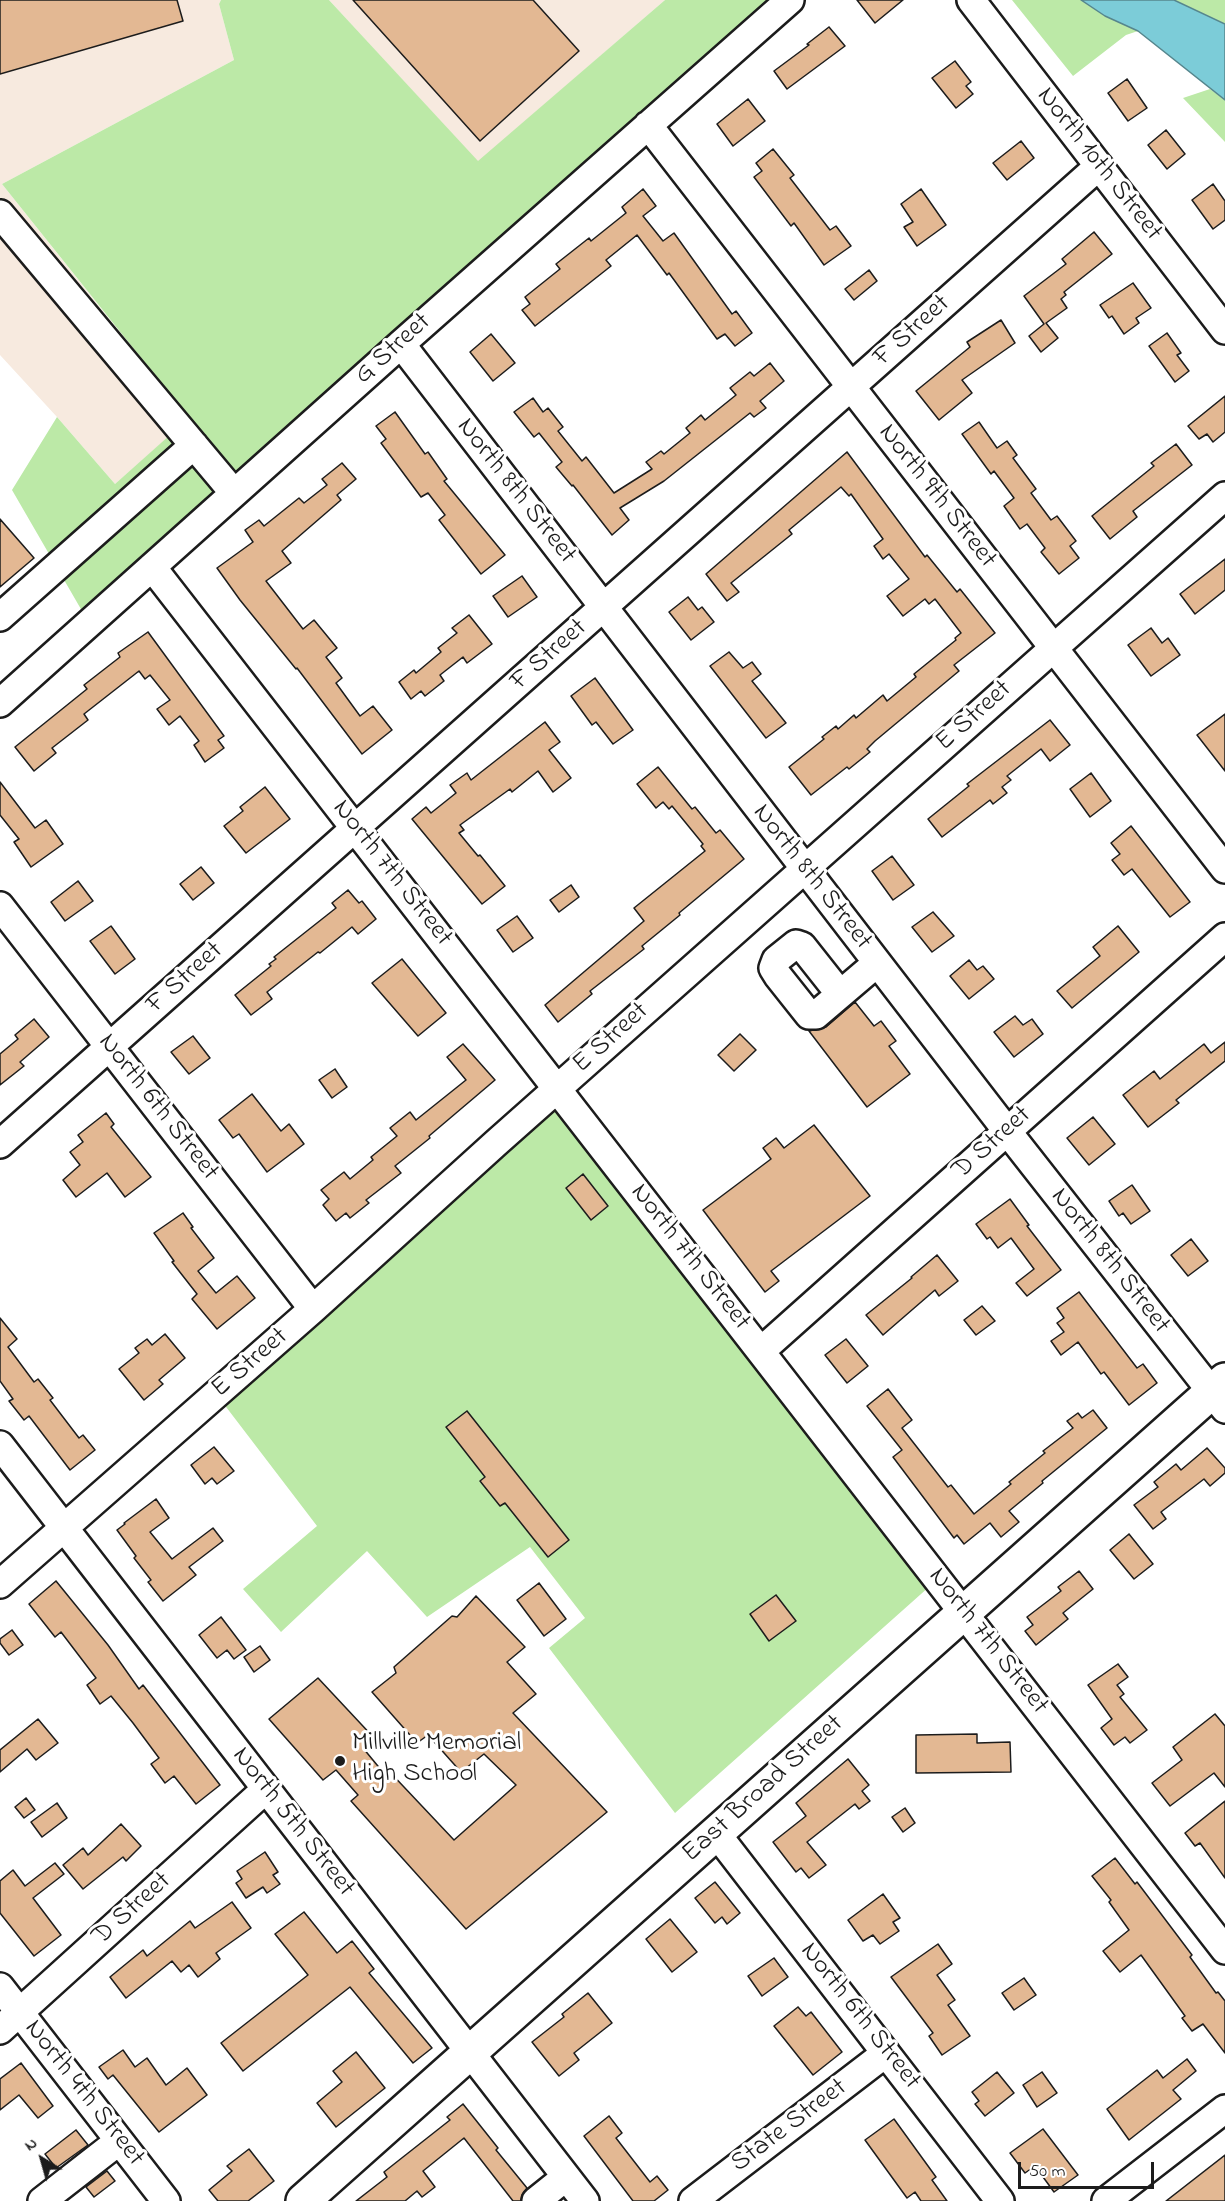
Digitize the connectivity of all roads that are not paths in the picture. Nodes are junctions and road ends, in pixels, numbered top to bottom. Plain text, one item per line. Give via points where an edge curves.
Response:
1 (790, 0) edge
2 (971, 0) edge
3 (648, 125) junction
4 (1099, 166) junction
5 (3, 222) edge
6 (1225, 330) edge
7 (401, 344) junction
8 (851, 387) junction
9 (194, 445) junction
10 (234, 493) junction
11 (1225, 496) edge
12 (152, 567) junction
13 (604, 607) junction
14 (0, 617) edge
15 (1052, 648) junction
16 (0, 703) edge
17 (355, 828) junction
18 (804, 868) junction
19 (1225, 869) edge
20 (0, 906) edge
21 (1225, 938) edge
22 (877, 963) junction
23 (840, 994) dead end
24 (110, 1047) junction
25 (557, 1088) junction
26 (1007, 1131) junction
27 (0, 1144) edge
28 (313, 1309) junction
29 (761, 1351) junction
30 (1221, 1394) edge
31 (0, 1445) edge
32 (64, 1527) junction
33 (0, 1584) edge
34 (964, 1613) junction
35 (266, 1790) junction
36 (716, 1833) junction
37 (1225, 1950) edge
38 (0, 1987) edge
39 (10, 2021) edge
40 (470, 2053) junction
41 (886, 2053) junction
42 (1225, 2109) edge
43 (119, 2141) junction
44 (566, 2177) junction
45 (42, 2201) edge
46 (166, 2201) edge
47 (303, 2201) edge
48 (536, 2201) edge
49 (585, 2201) edge
50 (693, 2201) edge
51 (1000, 2201) edge
52 (1106, 2201) edge

1 - 3 street, G Street
2 - 4 street, North 10th Street
3 - 7 street, G Street
3 - 8 street, North 9th Street
4 - 6 street, North 10th Street
4 - 8 street, F Street
5 - 9 street
7 - 10 street, G Street
7 - 13 street, North 8th Street
8 - 13 street, F Street
8 - 15 street, North 9th Street
9 - 10 street
9 - 14 street
10 - 12 street, G Street
11 - 15 street, E Street
12 - 16 street, G Street
12 - 17 street, North 7th Street
13 - 17 street, F Street
13 - 18 street, North 8th Street
15 - 18 street, E Street
15 - 19 street, North 9th Street
17 - 24 street, F Street
17 - 25 street, North 7th Street
18 - 22 street, North 8th Street
18 - 25 street, E Street
20 - 24 street, North 6th Street
21 - 26 street, D Street
22 - 23 street
22 - 26 street, North 8th Street
24 - 27 street, F Street
24 - 28 street, North 6th Street
25 - 28 street, E Street
25 - 29 street, North 7th Street
26 - 29 street, D Street
26 - 30 street, North 8th Street
28 - 32 street, E Street
29 - 34 street, North 7th Street
30 - 34 main road, East Broad Street
31 - 32 street, North 5th Street
32 - 33 street, E Street
32 - 35 street, North 5th Street
34 - 36 main road, East Broad Street
34 - 37 street, North 7th Street
35 - 39 street, D Street
35 - 40 street, North 5th Street
36 - 40 main road, East Broad Street
36 - 41 street, North 6th Street
38 - 39 street, North 4th Street
39 - 43 street, North 4th Street
40 - 44 street, North 5th Street
40 - 47 main road, East Broad Street
41 - 50 street, State Street
41 - 51 street, North 6th Street
42 - 52 street
43 - 45 street
43 - 46 street, North 4th Street
44 - 48 street
44 - 49 street, North 5th Street

